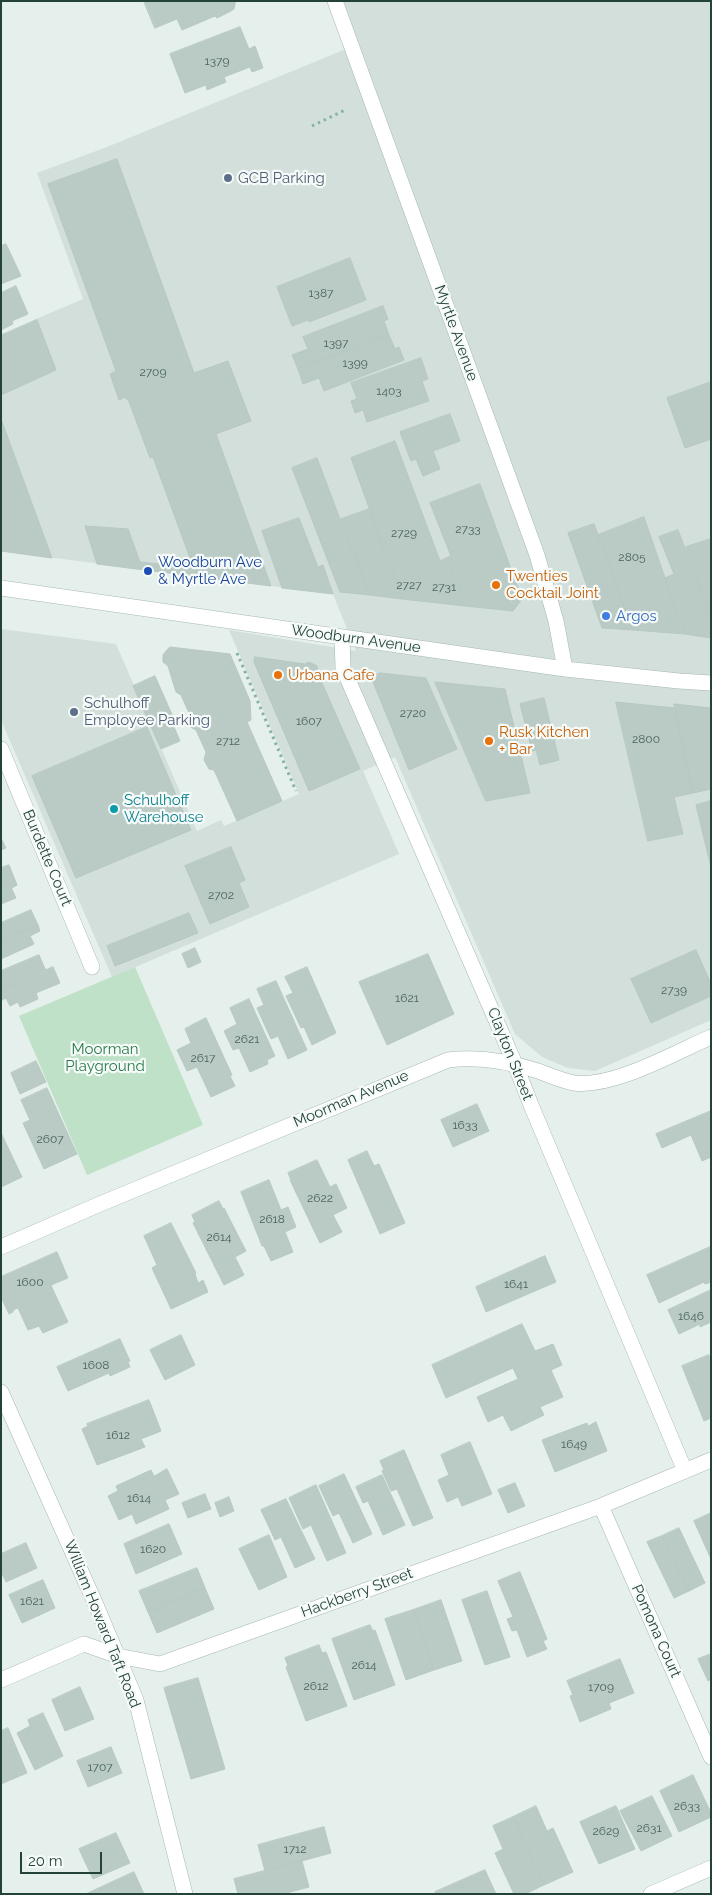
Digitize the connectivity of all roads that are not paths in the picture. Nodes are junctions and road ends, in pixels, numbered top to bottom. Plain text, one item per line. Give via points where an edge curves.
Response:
1 (335, 1) edge
2 (1, 588) edge
3 (342, 637) junction
4 (565, 669) junction
5 (711, 683) edge
6 (1, 749) edge
7 (92, 966) dead end
8 (711, 1037) edge
9 (515, 1064) junction
10 (1, 1247) edge
11 (1, 1392) edge
12 (711, 1460) edge
13 (685, 1471) junction
14 (601, 1506) junction
15 (118, 1656) junction
16 (1, 1680) edge
17 (711, 1757) edge
18 (711, 1868) edge
19 (185, 1894) edge
20 (650, 1894) edge

1 - 4 street, Myrtle Avenue via 537,555
2 - 3 street, Woodburn Avenue
3 - 4 street, Woodburn Avenue
3 - 9 street, Clayton Street via 343,668
4 - 5 street, Woodburn Avenue
6 - 7 street, Burdette Court
8 - 9 street, Moorman Avenue via 617,1078 594,1084 573,1083
9 - 10 street, Moorman Avenue via 476,1058 448,1060
9 - 13 street, Clayton Street
11 - 15 street, William Howard Taft Road
12 - 13 street, Hackberry Street
13 - 14 street, Hackberry Street
14 - 15 street, Hackberry Street via 160,1664
14 - 17 street, Pomona Court
15 - 16 street, Hackberry Street via 84,1644
15 - 19 street, William Howard Taft Road via 136,1700
18 - 20 street

